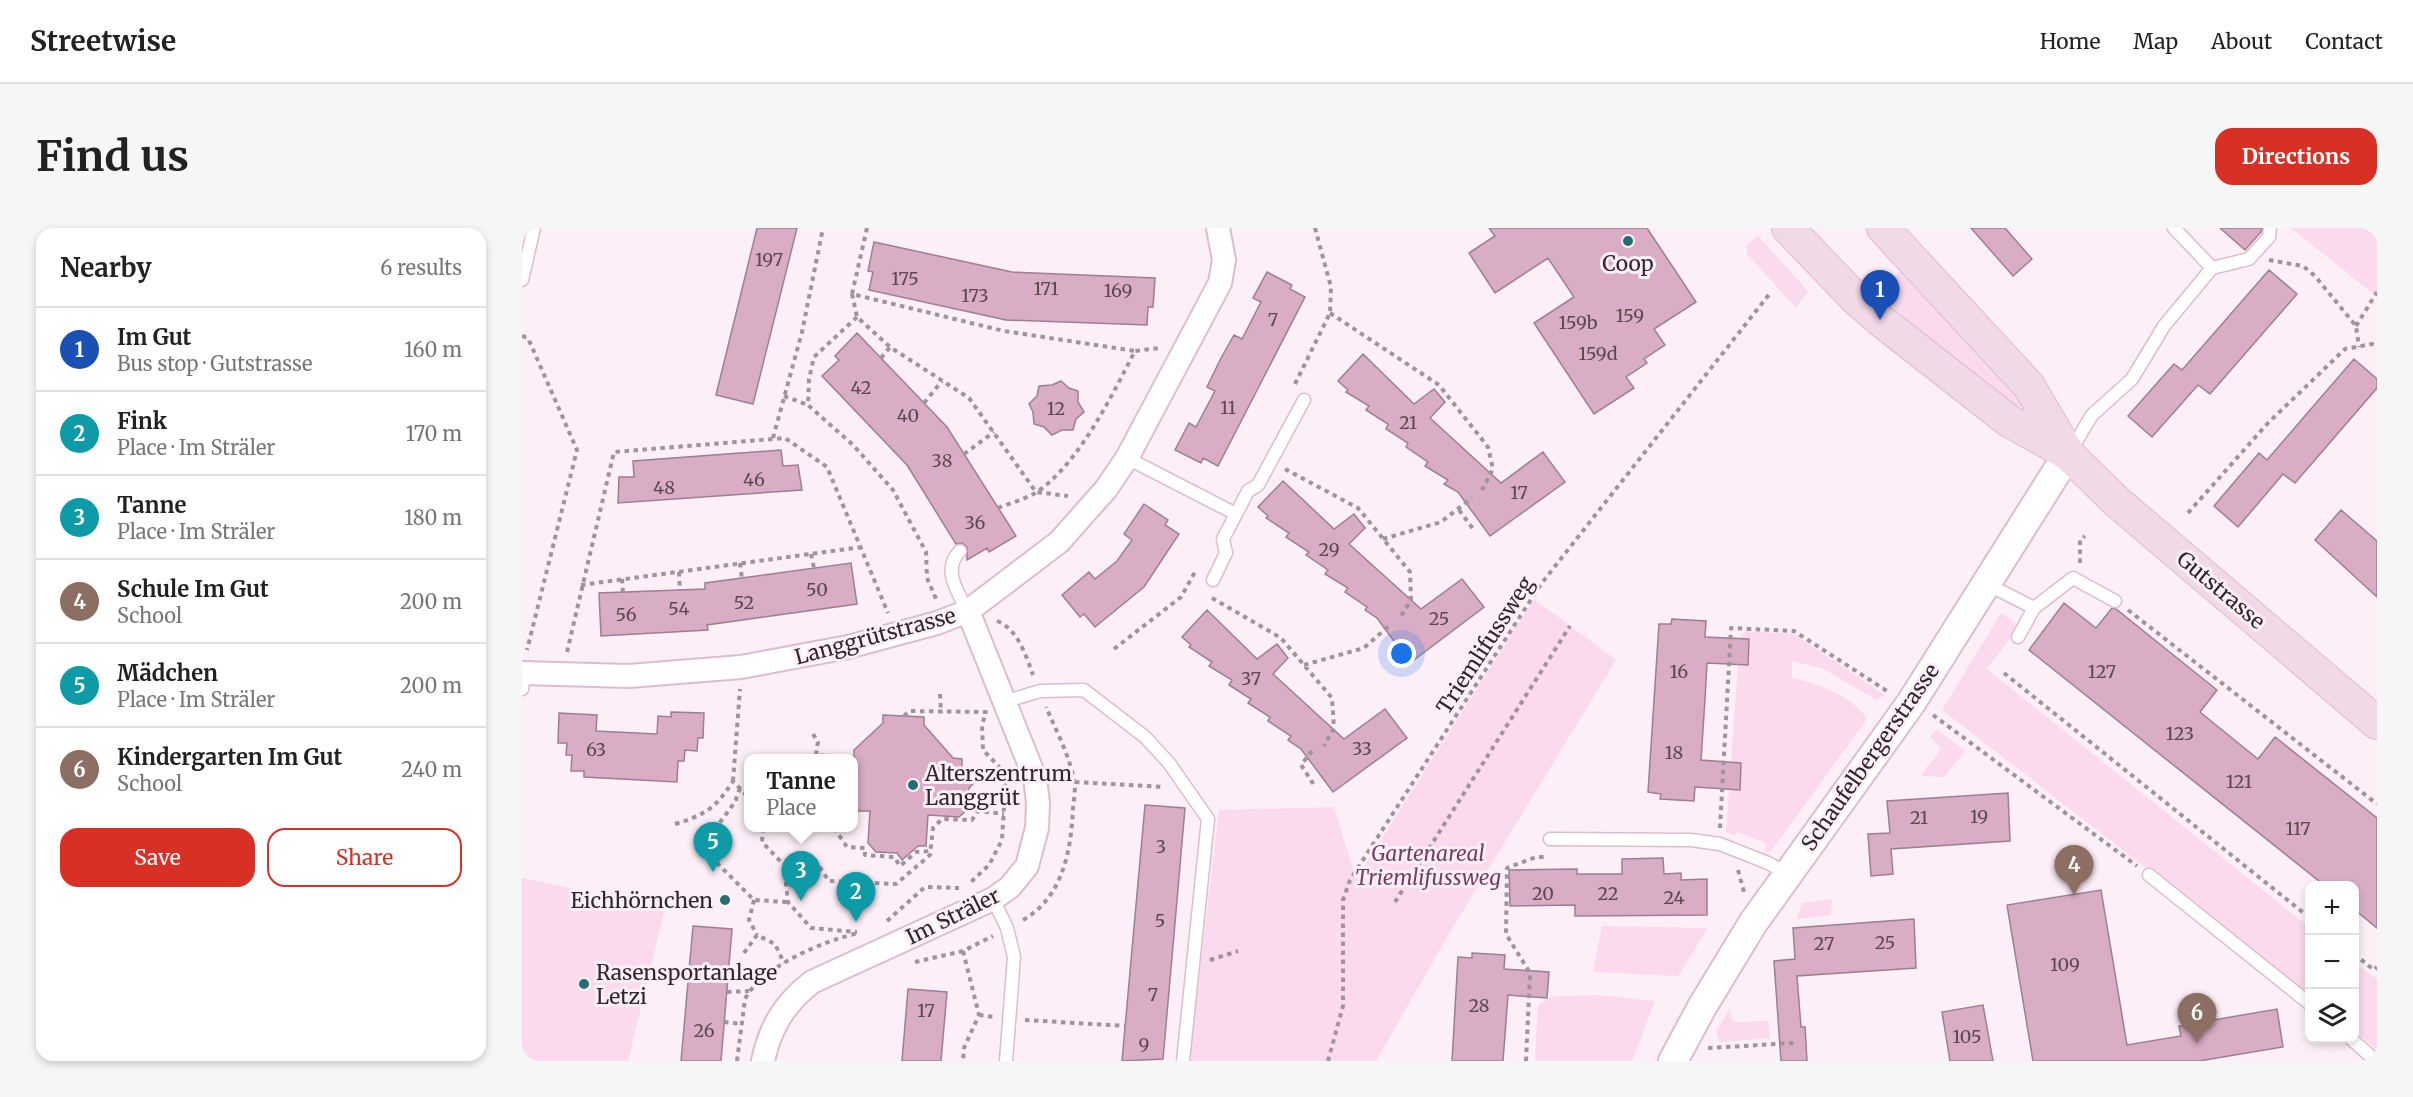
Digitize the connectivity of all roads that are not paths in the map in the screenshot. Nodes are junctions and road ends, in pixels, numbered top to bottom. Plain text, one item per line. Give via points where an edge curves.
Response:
1 (534, 228) edge
2 (1218, 228) edge
3 (1788, 228) edge
4 (1883, 228) edge
5 (2174, 228) edge
6 (2270, 228) edge
7 (2212, 268) junction
8 (522, 280) edge
9 (1302, 394) road end
10 (2068, 454) junction
11 (1127, 458) junction
12 (1236, 514) junction
13 (960, 551) dead end
14 (1987, 584) junction
15 (1210, 586) road end
16 (2115, 601) road end
17 (2034, 609) junction
18 (968, 611) junction
19 (2018, 637) dead end
20 (523, 673) edge
21 (1004, 702) junction
22 (2376, 720) edge
23 (1550, 839) dead end
24 (1788, 874) junction
25 (2149, 875) road end
26 (993, 899) junction
27 (2305, 1000) edge
28 (2356, 1043) edge
29 (1675, 1057) edge
30 (763, 1061) edge
31 (1006, 1061) edge
32 (1183, 1061) edge
33 (2376, 1061) edge

1 - 8 lane
2 - 11 street, Langgrütstrasse via 1224,260 1220,283
3 - 10 main road, Gutstrasse via 1880,320 2009,421
4 - 10 main road, Gutstrasse via 2029,386
5 - 7 lane
6 - 7 lane via 2269,237 2249,259
7 - 10 lane via 2164,326 2132,379 2092,415
9 - 12 lane via 1258,485 1248,491
10 - 14 street, Schaufelbergerstrasse
10 - 22 main road, Gutstrasse via 2116,501
11 - 12 lane
11 - 18 street, Langgrütstrasse via 1106,489 1059,542
12 - 15 lane via 1223,539 1226,553
13 - 18 lane via 953,558 951,577
14 - 17 lane
14 - 24 street, Schaufelbergerstrasse via 1894,727
16 - 17 lane via 2073,578
17 - 19 lane
18 - 20 street, Langgrütstrasse via 822,654 741,667 629,676
18 - 21 street, Im Sträler
21 - 26 street, Im Sträler via 1035,778 1037,828 1027,866 1010,887
21 - 32 lane via 1040,691 1084,690 1145,737 1169,763 1208,819
23 - 24 lane via 1691,840 1720,844
24 - 29 street, Schaufelbergerstrasse via 1701,1007
25 - 27 lane
26 - 30 street, Im Sträler via 812,982 776,1021
26 - 31 lane via 1007,928 1014,957
28 - 33 lane

